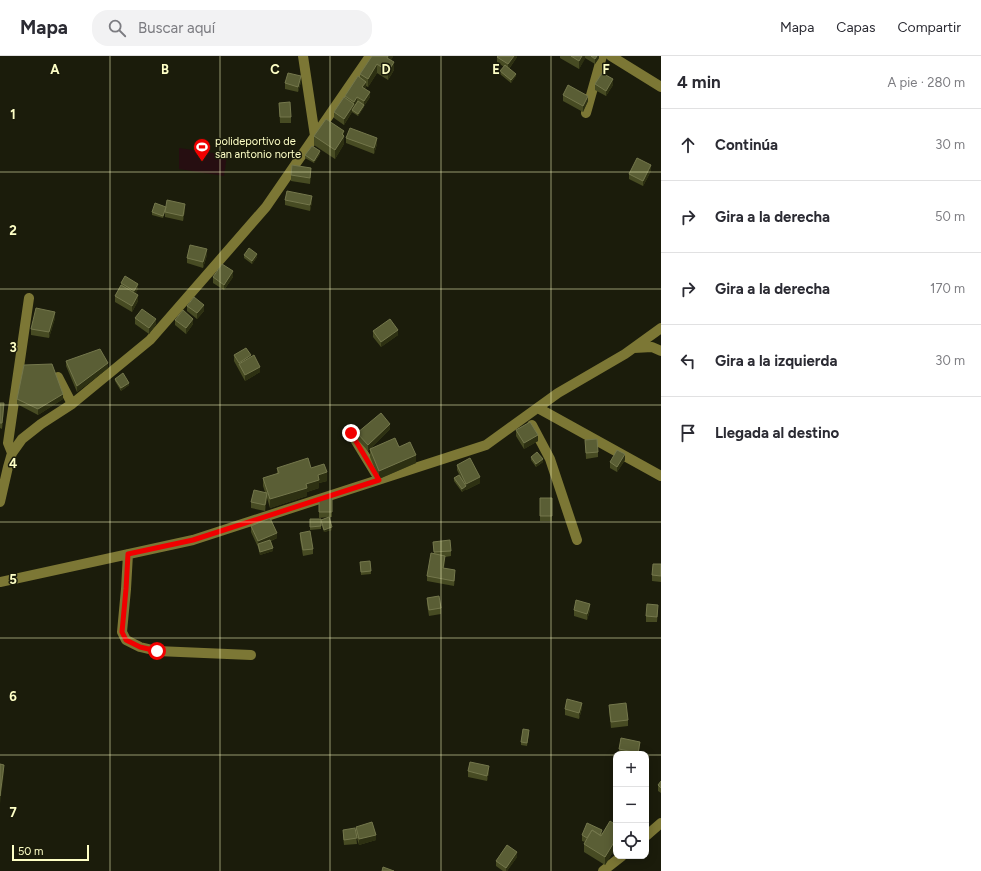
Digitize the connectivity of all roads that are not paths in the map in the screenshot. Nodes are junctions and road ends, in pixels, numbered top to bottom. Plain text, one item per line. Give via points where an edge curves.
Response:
1 (303, 56) edge
2 (370, 56) edge
3 (602, 56) edge
4 (611, 56) edge
5 (661, 86) edge
6 (586, 113) dead end
7 (315, 136) junction
8 (29, 298) dead end
9 (661, 328) edge
10 (633, 348) junction
11 (661, 351) edge
12 (58, 377) edge
13 (72, 404) junction
14 (538, 408) junction
15 (527, 416) junction
16 (351, 433) dead end
17 (12, 453) junction
18 (661, 476) edge
19 (379, 480) junction
20 (0, 502) edge
21 (577, 540) dead end
22 (128, 554) junction
23 (0, 582) edge
24 (251, 655) dead end
25 (661, 824) edge
26 (649, 834) edge
27 (618, 859) edge
28 (603, 871) edge

1 - 7 street
2 - 7 street
3 - 6 street
4 - 5 street
7 - 13 street via 266,207 150,340
8 - 17 street via 8,443
9 - 10 street
10 - 11 street via 652,347
10 - 14 street via 558,393
12 - 13 street
13 - 17 street via 22,439
14 - 15 street
14 - 18 street
15 - 19 street via 486,445
15 - 21 street via 550,459
16 - 19 street
17 - 20 street
19 - 22 street via 193,540
22 - 23 street
22 - 24 street via 122,632 126,640 157,651
25 - 26 street
27 - 28 street

